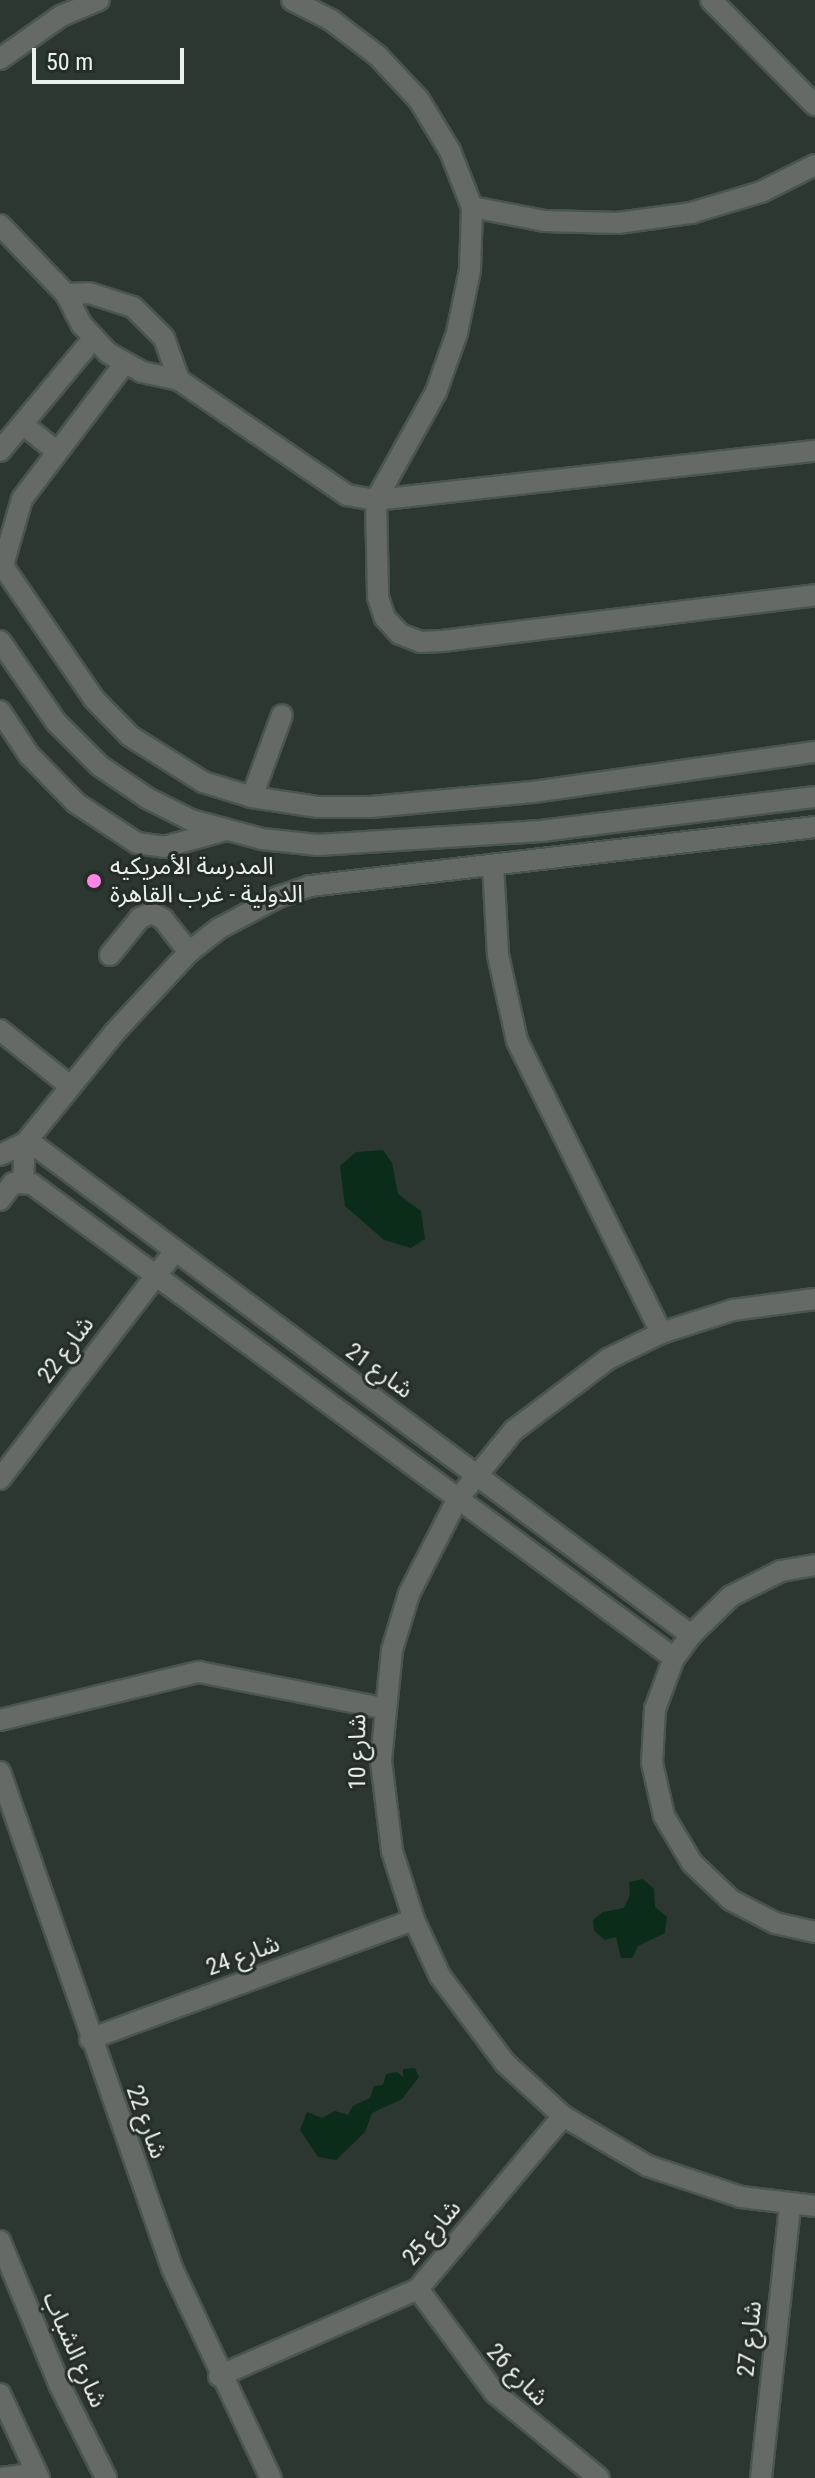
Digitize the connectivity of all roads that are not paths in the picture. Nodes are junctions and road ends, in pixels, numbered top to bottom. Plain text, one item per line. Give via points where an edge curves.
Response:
1 (99, 0) edge
2 (292, 0) edge
3 (711, 0) edge
4 (0, 59) edge
5 (815, 105) edge
6 (815, 165) edge
7 (472, 207) junction
8 (0, 225) edge
9 (66, 294) junction
10 (93, 339) junction
11 (124, 364) junction
12 (179, 380) junction
13 (24, 425) junction
14 (55, 450) junction
15 (0, 451) edge
16 (815, 451) edge
17 (376, 500) junction
18 (2, 564) edge
19 (815, 595) edge
20 (0, 641) edge
21 (0, 711) edge
22 (282, 715) dead end
23 (815, 752) edge
24 (252, 797) junction
25 (815, 797) edge
26 (815, 827) edge
27 (226, 830) junction
28 (493, 865) junction
29 (189, 952) junction
30 (110, 955) dead end
31 (0, 1030) edge
32 (70, 1086) junction
33 (32, 1146) junction
34 (0, 1155) edge
35 (29, 1184) junction
36 (0, 1200) edge
37 (174, 1252) junction
38 (154, 1278) junction
39 (815, 1299) edge
40 (661, 1333) junction
41 (475, 1474) junction
42 (0, 1479) edge
43 (457, 1500) junction
44 (815, 1565) edge
45 (691, 1635) junction
46 (674, 1658) junction
47 (383, 1708) junction
48 (0, 1720) edge
49 (0, 1772) edge
50 (414, 1920) junction
51 (815, 1932) edge
52 (90, 2039) junction
53 (563, 2116) junction
54 (790, 2205) junction
55 (815, 2206) edge
56 (0, 2241) edge
57 (418, 2289) junction
58 (219, 2376) junction
59 (2, 2407) edge
60 (38, 2476) edge
61 (2, 2478) edge
62 (106, 2478) edge
63 (271, 2478) edge
64 (599, 2478) edge
65 (761, 2478) edge

1 - 4 street via 61,16
2 - 7 street via 331,20 378,56 419,100 450,151
3 - 5 street
6 - 7 street via 761,192 691,213 618,223 545,221
7 - 17 street via 470,270 457,333 436,392
8 - 9 street
9 - 10 street
9 - 12 street via 89,293 133,307 164,338
10 - 11 street
10 - 13 street
11 - 12 street
11 - 14 street
12 - 17 street via 325,484
13 - 14 street
13 - 15 street
14 - 18 street via 11,522
16 - 17 street
17 - 19 street via 378,597 385,618 400,634 421,642
18 - 24 street via 94,699 130,736 203,782
20 - 27 street via 56,722 100,766 147,798
21 - 27 street via 29,755 68,794 137,843 164,847
22 - 24 street
23 - 24 street via 533,792 371,807 318,807
25 - 27 street via 541,831 380,842 318,845
26 - 28 street
28 - 29 street via 310,886 248,911
28 - 40 street via 498,955 517,1041
29 - 30 street via 152,913 140,918
29 - 32 street
31 - 32 street
32 - 33 street
33 - 34 street
33 - 35 street
33 - 37 street, شارع 21
35 - 36 street via 9,1187
35 - 38 street
37 - 38 street, شارع 22
37 - 41 street, شارع 21
38 - 42 street, شارع 22
38 - 43 street
39 - 40 street, شارع 10 via 733,1310
40 - 41 street, شارع 10 via 559,1391
41 - 43 street, شارع 10
41 - 45 street, شارع 21
43 - 46 street
43 - 47 street, شارع 10 via 409,1594
44 - 45 street via 781,1571 731,1596
45 - 46 street
46 - 51 street via 655,1709 652,1763 664,1816 692,1863 731,1900 775,1923
47 - 48 street via 199,1672
47 - 50 street, شارع 10 via 386,1815
49 - 52 street, شارع 22
50 - 52 street, شارع 24
50 - 53 street, شارع 10 via 440,1976 475,2028
52 - 58 street, شارع 22 via 172,2268
53 - 54 street, شارع 10 via 648,2166 717,2190
53 - 57 street, شارع 25
54 - 55 street, شارع 10
54 - 65 street, شارع 27
56 - 62 street, شارع الشباب via 54,2373
57 - 58 street, شارع 25
57 - 64 street, شارع 26 via 495,2393
58 - 63 street, شارع 22
59 - 60 street
60 - 61 street

